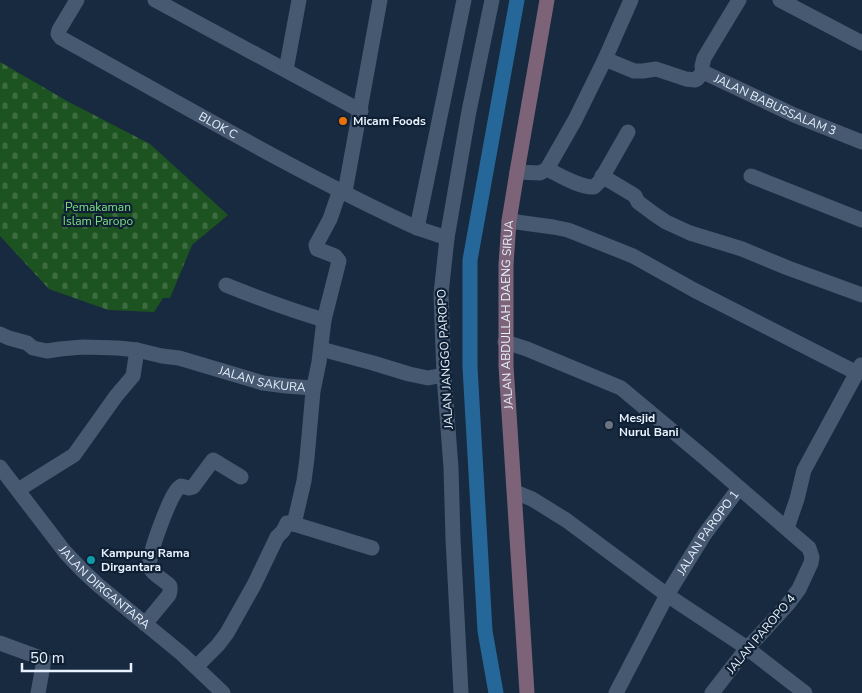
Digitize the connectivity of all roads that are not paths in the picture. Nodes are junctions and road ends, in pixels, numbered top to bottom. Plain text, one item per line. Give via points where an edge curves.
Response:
1 (77, 0) edge
2 (300, 0) edge
3 (380, 0) edge
4 (464, 0) edge
5 (492, 0) edge
6 (547, 0) edge
7 (631, 0) edge
8 (739, 0) edge
9 (780, 0) edge
10 (161, 1) edge
11 (862, 43) edge
12 (605, 59) junction
13 (286, 70) junction
14 (703, 72) junction
15 (361, 111) junction
16 (628, 132) dead end
17 (862, 142) edge
18 (547, 169) junction
19 (516, 172) junction
20 (602, 176) junction
21 (751, 176) dead end
22 (343, 191) junction
23 (862, 220) edge
24 (509, 221) junction
25 (417, 228) junction
26 (447, 238) junction
27 (226, 285) dead end
28 (862, 295) edge
29 (324, 320) junction
30 (0, 334) edge
31 (506, 342) junction
32 (321, 349) junction
33 (137, 350) junction
34 (860, 368) edge
35 (444, 375) junction
36 (313, 388) junction
37 (0, 467) edge
38 (241, 477) dead end
39 (739, 488) junction
40 (18, 490) junction
41 (515, 492) junction
42 (294, 524) junction
43 (787, 528) junction
44 (372, 548) dead end
45 (666, 595) junction
46 (145, 624) junction
47 (747, 648) junction
48 (2, 649) edge
49 (196, 667) junction
50 (38, 693) edge
51 (224, 693) edge
52 (461, 693) edge
53 (528, 693) edge
54 (616, 693) edge
55 (712, 693) edge
56 (805, 693) edge

1 - 22 street, BLOK C via 59,30 61,38 213,124
2 - 13 street
3 - 15 street
4 - 25 street
5 - 26 street, JALAN JANGGO PAROPO
6 - 19 main road, JALAN ABDULLAH DAENG SIRUA
7 - 12 street
8 - 14 street via 704,58
9 - 11 street
10 - 13 street
12 - 14 street, JALAN BABUSSALAM 3 via 634,71 658,70 691,80 698,79
12 - 18 street
13 - 15 street
14 - 17 street, JALAN BABUSSALAM 3 via 801,118
15 - 22 street
16 - 20 street
18 - 19 street via 540,173
18 - 20 street via 588,188 596,186
19 - 24 main road, JALAN ABDULLAH DAENG SIRUA
20 - 28 street via 636,196 638,202 666,222 690,233 742,249
21 - 23 street
22 - 25 street, BLOK C
22 - 29 street via 316,244 317,249 335,256 338,261
24 - 31 main road, JALAN ABDULLAH DAENG SIRUA
24 - 34 street via 568,230 634,256 694,290
25 - 26 street, BLOK C
26 - 35 street, JALAN JANGGO PAROPO via 441,294
27 - 29 street
29 - 32 street
30 - 33 street, JALAN SAKURA via 47,351 83,347
31 - 39 street, JALAN PAROPO 1 via 621,388
31 - 41 main road, JALAN ABDULLAH DAENG SIRUA
32 - 35 street via 409,374 428,378
32 - 36 street
33 - 36 street, JALAN SAKURA via 179,358 263,383
33 - 40 street via 133,376 74,455
34 - 43 street via 804,470
35 - 52 street, JALAN JANGGO PAROPO
36 - 42 street, JALAN SAKURA via 308,458
37 - 40 street, JALAN DIRGANTARA
38 - 46 street via 213,460 194,488 181,486 177,489 154,544 150,565 151,570 170,586 170,591
39 - 43 street, JALAN PAROPO 4
39 - 45 street, JALAN PAROPO 1
40 - 46 street, JALAN DIRGANTARA via 82,570
41 - 45 street via 566,520
41 - 53 main road, JALAN ABDULLAH DAENG SIRUA
42 - 44 street
42 - 49 street via 287,523 239,613 218,645
43 - 47 street, JALAN PAROPO 4 via 809,548 811,563 788,604
45 - 47 street
45 - 54 street, JALAN PAROPO 1
46 - 49 street, JALAN DIRGANTARA
47 - 55 street, JALAN PAROPO 4
47 - 56 street
48 - 50 street via 44,660
49 - 51 street, JALAN DIRGANTARA

